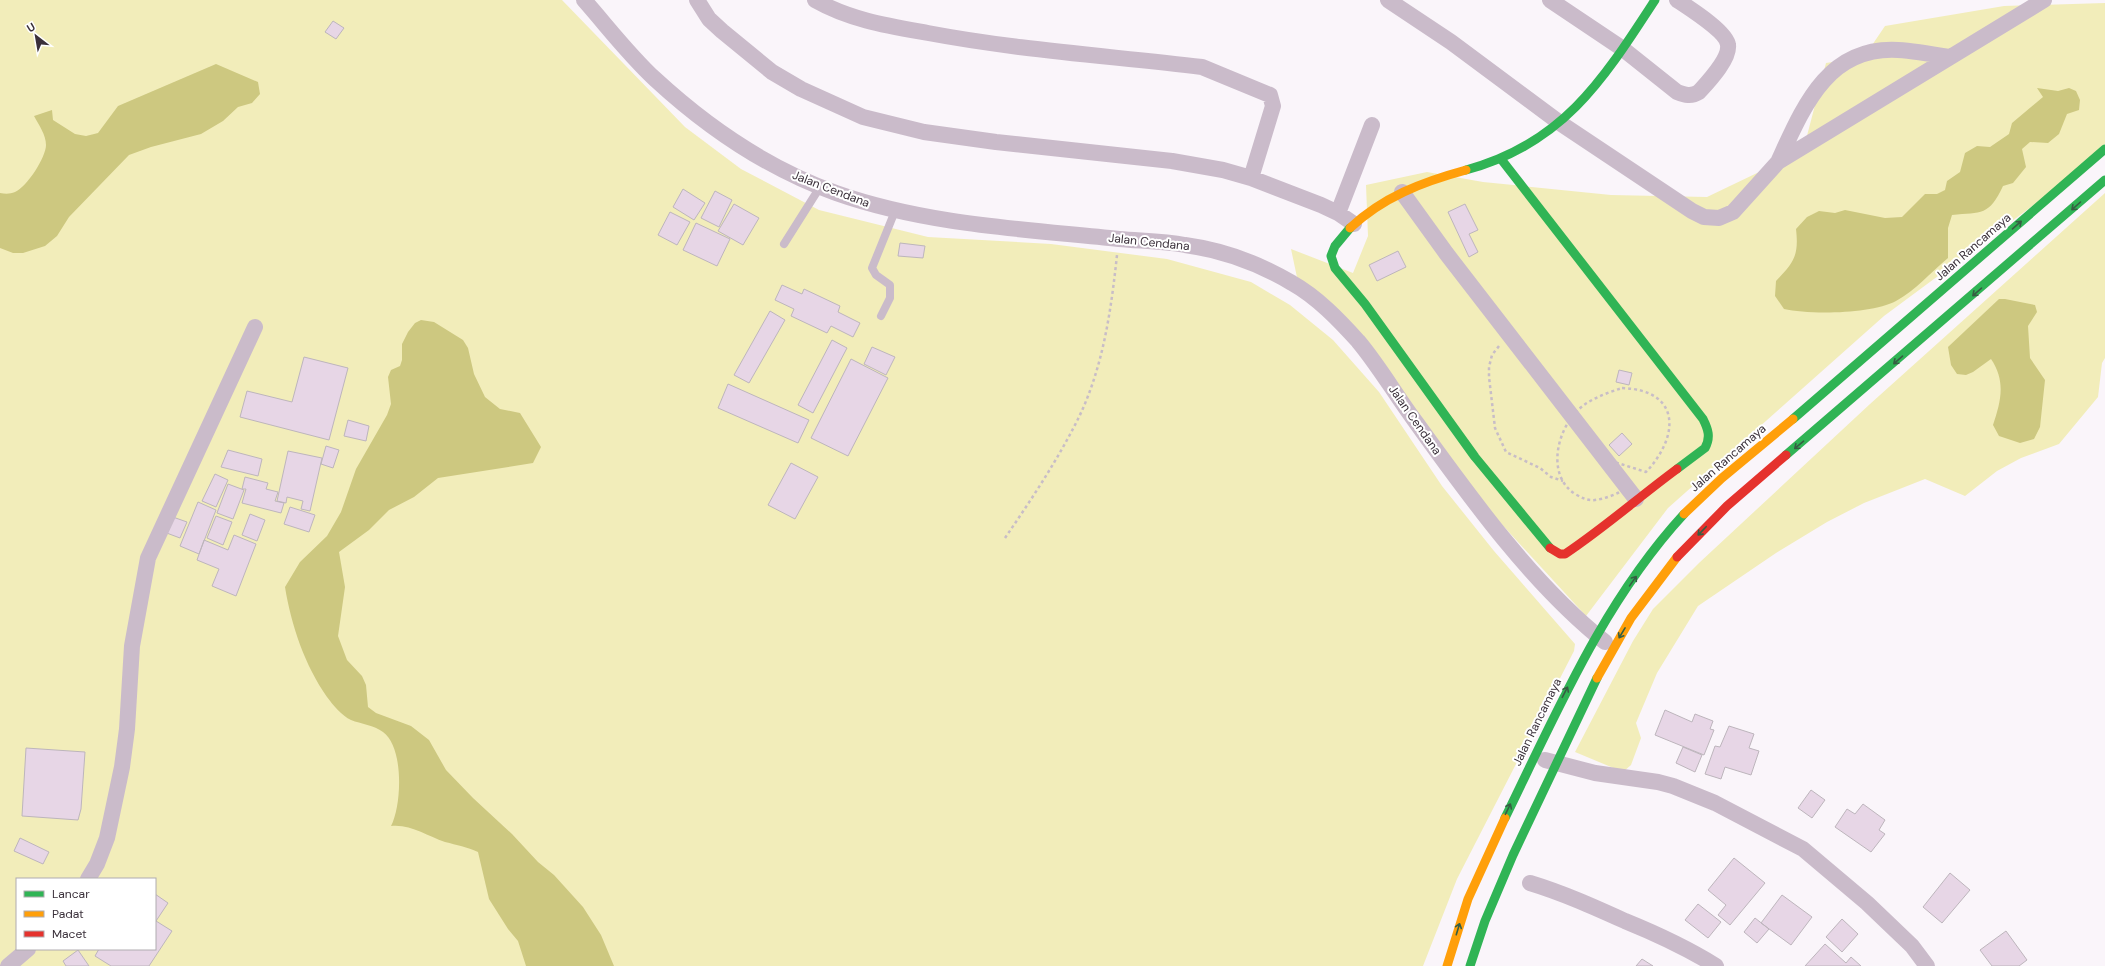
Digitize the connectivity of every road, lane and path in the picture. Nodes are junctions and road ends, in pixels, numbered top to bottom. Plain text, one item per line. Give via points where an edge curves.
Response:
1 (584, 0) edge
2 (697, 0) edge
3 (815, 0) edge
4 (1388, 0) edge
5 (1550, 0) edge
6 (1655, 0) edge
7 (1677, 0) edge
8 (2044, 0) edge
9 (1623, 48) junction
10 (1949, 57) junction
11 (1560, 123) junction
12 (1372, 125) dead end
13 (2105, 149) edge
14 (1501, 159) junction
15 (1778, 162) junction
16 (1251, 178) junction
17 (2105, 180) edge
18 (820, 187) junction
19 (1402, 192) junction
20 (895, 211) junction
21 (1338, 213) junction
22 (1354, 224) junction
23 (1119, 239) junction
24 (784, 244) dead end
25 (881, 316) dead end
26 (255, 327) dead end
27 (1508, 332) junction
28 (1563, 481) dead end
29 (1636, 499) junction
30 (1005, 538) dead end
31 (1597, 635) junction
32 (1613, 649) junction
33 (1533, 757) junction
34 (1555, 763) junction
35 (89, 878) edge
36 (1530, 883) dead end
37 (27, 950) edge
38 (8, 966) edge
39 (1447, 966) edge
40 (1470, 966) edge
41 (1716, 966) edge
42 (1927, 966) edge

1 - 18 street, Jalan Cendana via 643,66 675,96 748,151
2 - 16 street via 722,31 772,72 801,89 863,117 924,132 1172,161
3 - 16 street via 847,15 897,28 964,40 1202,67 1262,90 1270,95 1273,106
4 - 11 street via 1451,42
5 - 9 street
6 - 9 street
7 - 9 street via 1718,30 1726,39 1728,46 1725,59 1699,92 1690,96 1677,92
8 - 10 street
9 - 11 street via 1591,90
10 - 15 street
10 - 15 street via 1886,51 1869,53 1843,63 1831,71 1819,85
11 - 14 street via 1530,144
11 - 15 street via 1704,217 1719,218 1733,212
12 - 21 street
31 -> 13 street, Jalan Rancamaya via 1653,553 1703,494
14 - 19 street via 1428,180
14 - 29 street via 1703,419 1710,432 1710,441 1705,448
16 - 21 street
17 -> 32 street via 1726,507 1660,579
18 - 20 street, Jalan Cendana
18 - 24 lane
19 - 22 street
19 - 27 street
20 - 23 street, Jalan Cendana via 974,223
20 - 25 lane via 872,268 876,275 890,285 890,298
21 - 22 street
22 - 29 street via 1334,245 1331,255 1333,266 1363,301 1466,445 1551,550 1560,554 1570,552
23 - 30 path via 1108,324 1090,390 1066,442 1029,504
23 - 31 street, Jalan Cendana via 1185,245 1229,255 1292,282 1314,299 1345,326 1369,354 1414,420 1494,527 1579,620
26 - 35 street via 148,558 132,646 122,767 107,838
27 - 28 path via 1492,355 1489,367 1495,428 1506,452
27 - 29 street
31 - 32 street, Jalan Cendana
33 -> 31 street, Jalan Rancamaya
32 - 34 street
33 - 34 street
39 -> 33 street, Jalan Rancamaya via 1471,892
34 - 40 street via 1496,890
34 - 42 street via 1594,773 1673,786 1715,803 1803,849 1912,946
36 - 41 street via 1649,930
37 - 38 street

